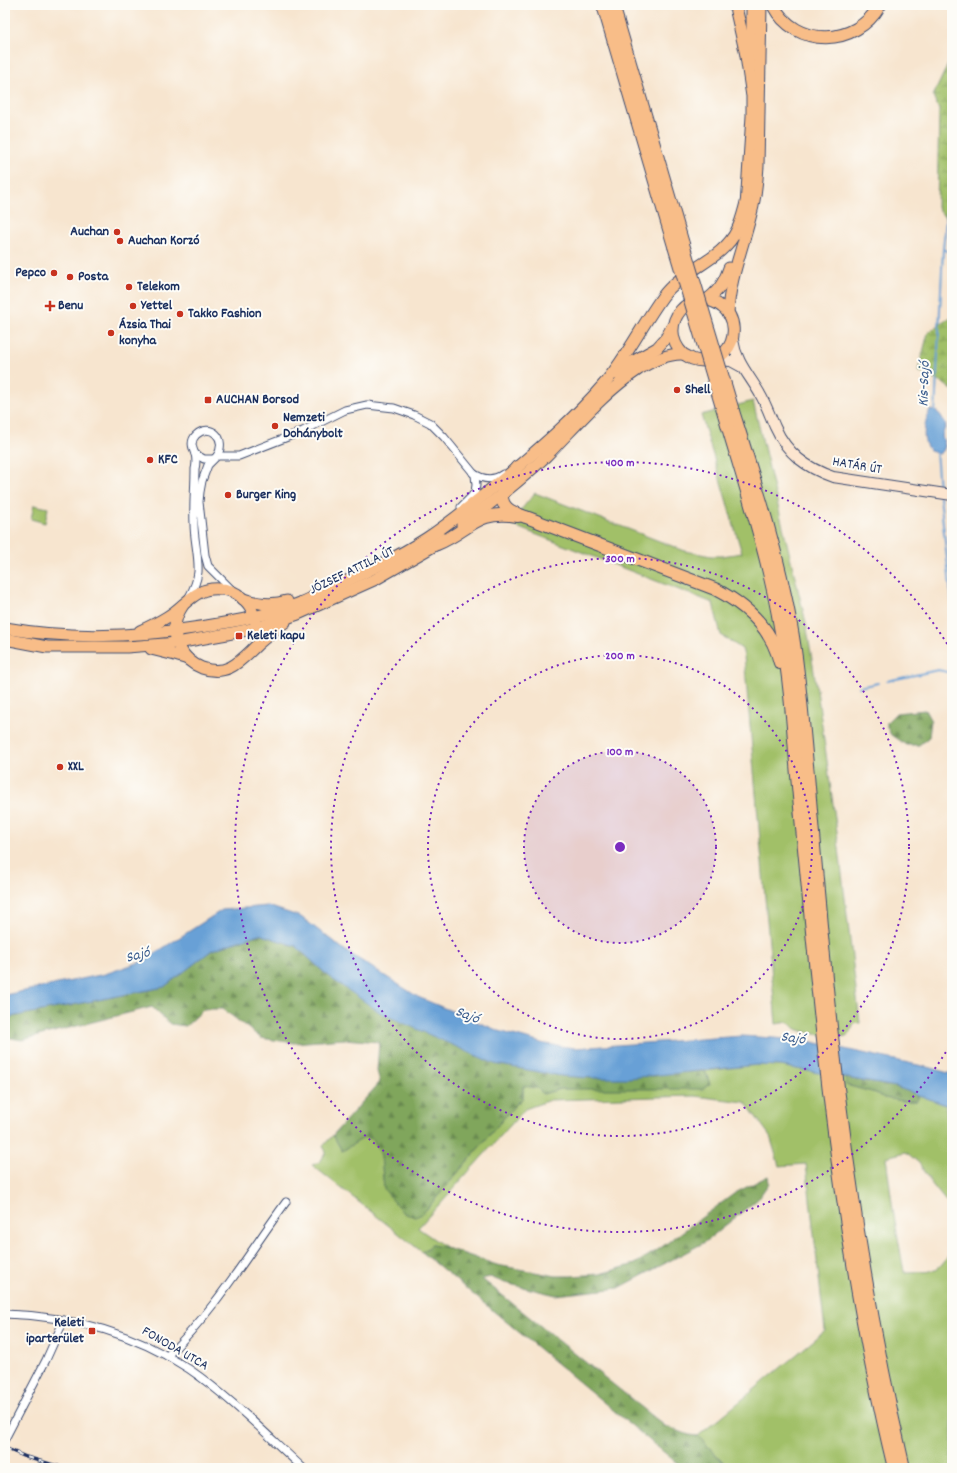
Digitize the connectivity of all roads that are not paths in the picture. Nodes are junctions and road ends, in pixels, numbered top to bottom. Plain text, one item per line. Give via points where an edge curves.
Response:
1 (602, 5) edge
2 (736, 5) edge
3 (752, 5) edge
4 (761, 5) edge
5 (773, 5) edge
6 (880, 5) edge
7 (614, 7) edge
8 (752, 93) junction
9 (747, 199) junction
10 (679, 245) junction
11 (705, 300) junction
12 (728, 314) junction
13 (673, 325) junction
14 (733, 340) junction
15 (683, 354) junction
16 (710, 360) junction
17 (742, 367) junction
18 (605, 383) junction
19 (729, 412) junction
20 (544, 443) junction
21 (221, 447) junction
22 (249, 452) junction
23 (195, 454) junction
24 (215, 458) junction
25 (517, 467) junction
26 (473, 472) junction
27 (502, 494) junction
28 (952, 495) edge
29 (526, 517) junction
30 (433, 541) junction
31 (326, 591) junction
32 (239, 595) junction
33 (185, 602) junction
34 (298, 614) junction
35 (256, 622) junction
36 (5, 628) edge
37 (175, 631) junction
38 (128, 635) junction
39 (5, 639) edge
40 (177, 643) junction
41 (127, 647) junction
42 (250, 652) junction
43 (188, 660) junction
44 (792, 708) junction
45 (826, 1025) junction
46 (840, 1145) junction
47 (286, 1202) dead end
48 (5, 1314) edge
49 (64, 1320) junction
50 (167, 1356) junction
51 (5, 1439) edge
52 (303, 1468) edge
53 (894, 1468) edge
54 (904, 1468) edge

1 - 10 highway
2 - 8 highway
3 - 8 main road
4 - 12 main road via 756,193 732,278
5 - 6 highway via 779,16 797,30 811,36 827,38 844,35 868,22
7 - 10 highway
8 - 9 main road
9 - 11 main road via 744,224 724,283 715,294
9 - 18 main road via 736,232 724,247 670,286
10 - 19 highway, bridge
11 - 12 main road via 718,304
11 - 13 main road via 684,307
12 - 14 main road via 733,326
13 - 15 main road via 674,341
13 - 18 main road via 657,348 634,361
14 - 16 main road via 723,354
14 - 17 main road, HATÁR ÚT
15 - 16 main road via 696,360
15 - 27 main road, JÓZSEF ATTILA ÚT via 669,355 647,364 625,379 545,457
16 - 17 main road via 731,361
17 - 28 main road, HATÁR ÚT via 761,395 776,429 791,453 813,469 833,477
18 - 20 main road, JÓZSEF ATTILA ÚT
19 - 44 highway via 782,632
19 - 45 highway via 770,536 791,628 800,694
20 - 25 main road, JÓZSEF ATTILA ÚT
20 - 26 street via 536,446 497,477 485,479
21 - 22 street via 228,452
21 - 23 street via 218,436 203,431 195,436 193,441
21 - 24 street
22 - 24 street via 239,456
22 - 26 street via 303,431 346,410 367,405 381,406 408,412 430,423
23 - 24 street via 204,459
23 - 33 street via 193,518 198,574 194,588
24 - 32 street via 208,465 202,481 199,502 205,555 208,566
25 - 27 highway via 505,484
25 - 30 main road, JÓZSEF ATTILA ÚT
26 - 30 street via 476,478 475,492 434,529
27 - 29 highway via 509,510
27 - 30 main road, JÓZSEF ATTILA ÚT
29 - 30 highway via 503,514 487,516
29 - 44 highway via 715,589 737,601 762,626 774,644
30 - 31 main road, JÓZSEF ATTILA ÚT
30 - 34 main road, JÓZSEF ATTILA ÚT via 376,579
31 - 32 main road via 278,604 255,602
31 - 35 main road, JÓZSEF ATTILA ÚT
32 - 33 main road via 225,589 211,588 196,593
32 - 35 main road via 252,609
33 - 37 main road via 177,616
33 - 38 main road via 161,620
34 - 35 main road, JÓZSEF ATTILA ÚT
34 - 42 main road via 273,631
35 - 37 main road, JÓZSEF ATTILA ÚT
35 - 40 main road, JÓZSEF ATTILA ÚT
35 - 42 main road via 256,639
36 - 38 main road, JÓZSEF ATTILA ÚT via 59,635
37 - 38 main road, JÓZSEF ATTILA ÚT
37 - 40 main road
39 - 41 main road, JÓZSEF ATTILA ÚT via 47,647
40 - 41 main road, JÓZSEF ATTILA ÚT
40 - 43 main road
41 - 43 main road via 154,649
42 - 43 main road via 238,664 223,669 208,669
44 - 45 highway
45 - 46 highway
46 - 53 highway via 856,1284
46 - 54 highway
47 - 50 street via 216,1300 181,1344
48 - 49 street, FONODA UTCA
49 - 50 street, FONODA UTCA via 125,1336
49 - 51 street
50 - 52 street, FONODA UTCA via 218,1391

